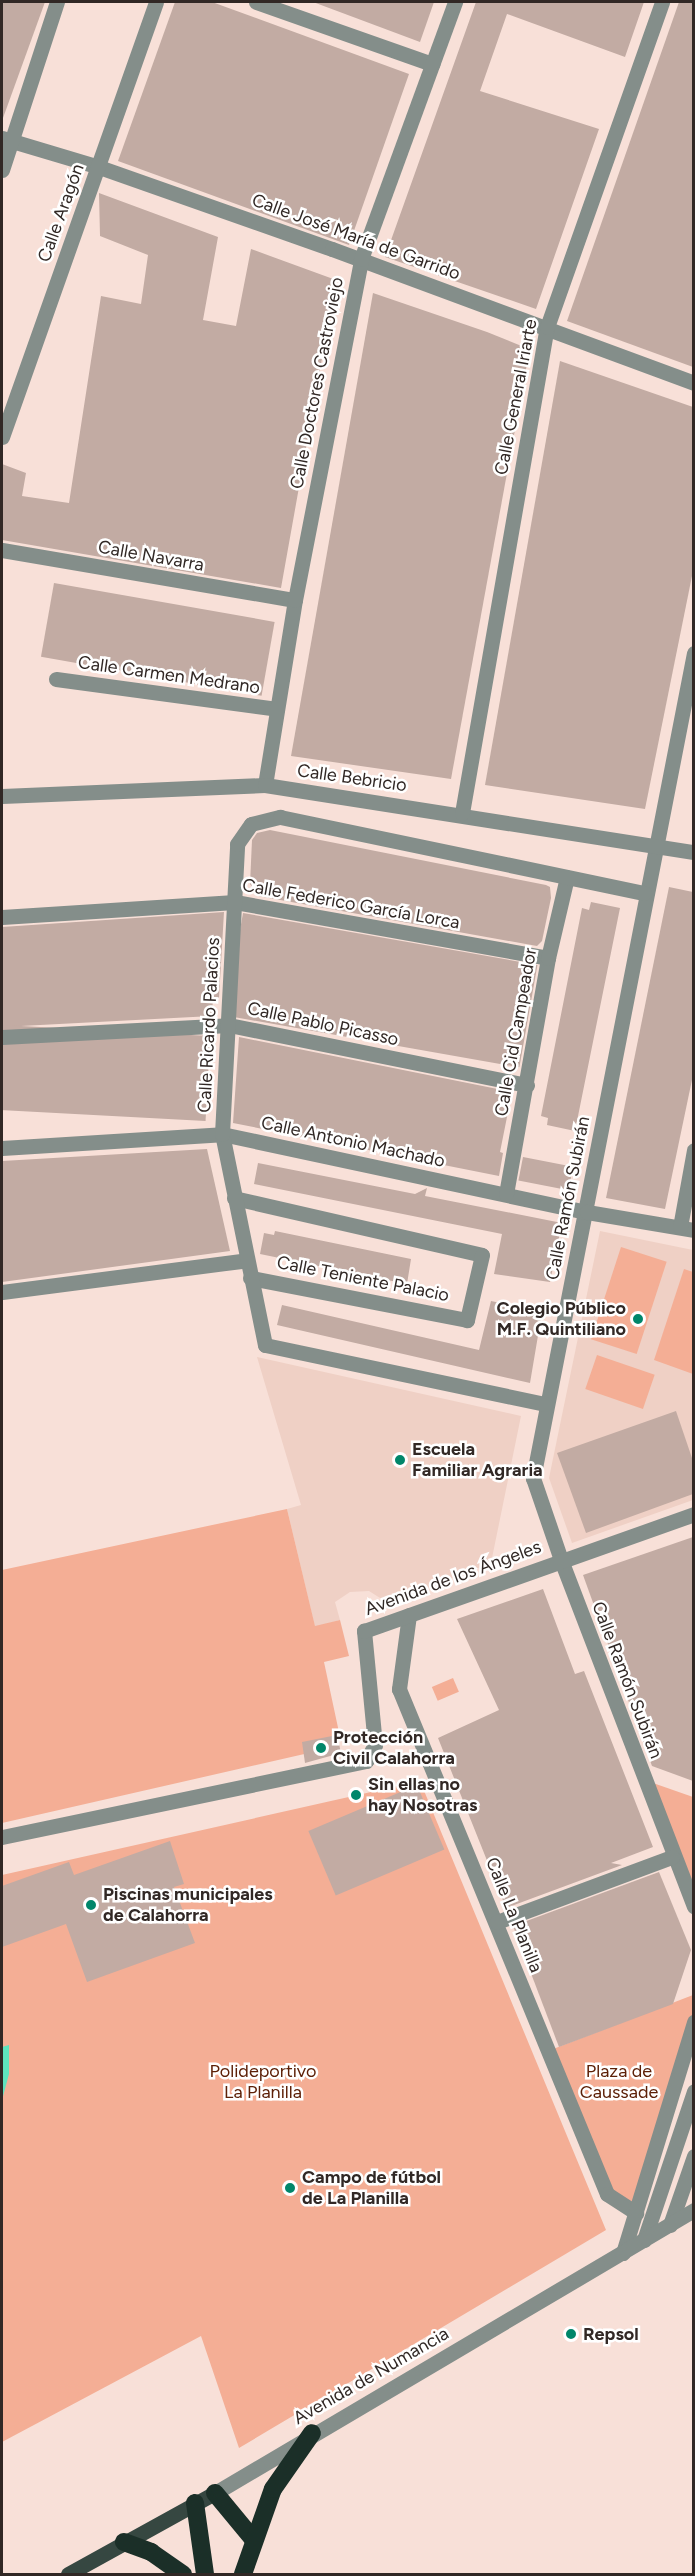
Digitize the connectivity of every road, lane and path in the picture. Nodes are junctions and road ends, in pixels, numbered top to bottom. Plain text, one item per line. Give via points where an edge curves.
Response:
1 (57, 2) edge
2 (156, 2) edge
3 (256, 2) edge
4 (455, 2) edge
5 (662, 2) edge
6 (432, 64) junction
7 (6, 140) edge
8 (99, 167) junction
9 (2, 171) edge
10 (361, 259) junction
11 (547, 327) junction
12 (693, 383) edge
13 (2, 437) edge
14 (2, 550) edge
15 (295, 600) junction
16 (693, 653) edge
17 (56, 679) dead end
18 (277, 709) junction
19 (265, 784) junction
20 (2, 796) edge
21 (462, 813) junction
22 (653, 845) junction
23 (693, 852) edge
24 (567, 877) junction
25 (644, 893) junction
26 (235, 902) junction
27 (2, 917) edge
28 (548, 958) junction
29 (229, 1025) junction
30 (2, 1037) edge
31 (527, 1085) junction
32 (222, 1134) junction
33 (2, 1148) edge
34 (693, 1150) edge
35 (506, 1194) junction
36 (234, 1198) junction
37 (587, 1212) junction
38 (687, 1229) edge
39 (247, 1260) junction
40 (250, 1278) junction
41 (2, 1292) edge
42 (545, 1404) junction
43 (693, 1514) edge
44 (561, 1560) junction
45 (409, 1615) junction
46 (2, 1837) edge
47 (672, 1857) junction
48 (693, 1906) edge
49 (497, 1922) junction
50 (693, 2022) edge
51 (693, 2091) edge
52 (693, 2156) edge
53 (693, 2210) edge
54 (636, 2213) junction
55 (670, 2225) junction
56 (644, 2240) junction
57 (623, 2253) junction
58 (312, 2433) junction
59 (214, 2493) junction
60 (195, 2503) junction
61 (253, 2539) junction
62 (124, 2542) junction
63 (68, 2574) edge
64 (183, 2574) edge
65 (205, 2574) edge
66 (243, 2574) edge

1 - 7 street
2 - 8 street, Calle Aragón
3 - 6 street
4 - 6 street, Calle Doctores Castroviejo
5 - 11 street, Calle General Iriarte
6 - 10 street, Calle Doctores Castroviejo
7 - 8 street, Calle José María de Garrido
7 - 9 street
8 - 10 street, Calle José María de Garrido
8 - 13 street, Calle Aragón
10 - 11 street, Calle José María de Garrido
10 - 15 street, Calle Doctores Castroviejo
11 - 12 street, Calle José María de Garrido
11 - 21 street, Calle General Iriarte
14 - 15 street, Calle Navarra
15 - 18 street, Calle Doctores Castroviejo
16 - 22 street, Calle Ramón Subirán
17 - 18 street, Calle Carmen Medrano
18 - 19 street, Calle Doctores Castroviejo
19 - 20 street, Calle Bebricio
19 - 21 street, Calle Bebricio
21 - 22 street, Calle Bebricio
22 - 23 street, Calle Bebricio
22 - 25 street, Calle Ramón Subirán
24 - 25 street, Calle Ricardo Palacios
24 - 26 street, Calle Ricardo Palacios via 280,817 251,824 237,844
24 - 28 street, Calle Cid Campeador
25 - 37 street, Calle Ramón Subirán
26 - 27 street, Calle Federico García Lorca
26 - 28 street, Calle Federico García Lorca
26 - 29 street, Calle Ricardo Palacios
28 - 31 street, Calle Cid Campeador
29 - 30 street, Calle Pablo Picasso
29 - 31 street, Calle Pablo Picasso
29 - 32 street, Calle Ricardo Palacios
31 - 35 street, Calle Cid Campeador
32 - 33 street, Calle Antonio Machado
32 - 35 street, Calle Antonio Machado
32 - 36 street, Calle Ricardo Palacios
34 - 38 street
35 - 37 street, Calle Antonio Machado
36 - 39 street, Calle Ricardo Palacios
36 - 40 street, Calle Teniente Palacio via 482,1255 467,1320
37 - 38 street, Calle Antonio Machado
37 - 42 street, Calle Ramón Subirán
39 - 40 street, Calle Ricardo Palacios
39 - 41 street
40 - 42 street, Calle Ricardo Palacios via 265,1345
42 - 44 street, Calle Ramón Subirán via 533,1478
43 - 44 street, Avenida de los Ángeles
44 - 45 street, Avenida de los Ángeles
44 - 47 street, Calle Ramón Subirán
45 - 46 street, Avenida de los Ángeles via 364,1631 375,1745 366,1761
45 - 49 street, Calle La Planilla via 399,1689
47 - 48 street, Calle Ramón Subirán
47 - 49 street
49 - 54 street, Calle La Planilla via 607,2194
50 - 54 street
51 - 56 street
52 - 55 street
53 - 55 street, Avenida de Numancia
54 - 57 street
55 - 56 street, Avenida de Numancia
56 - 57 street, Avenida de Numancia
57 - 58 street, Avenida de Numancia
58 - 59 street, Avenida de Numancia
58 - 61 highway via 273,2489
59 - 60 main road, Avenida de Numancia
59 - 61 highway
60 - 62 main road, Avenida de Numancia
60 - 65 highway
61 - 66 highway
62 - 63 main road, Avenida de Numancia
62 - 64 highway via 151,2552

